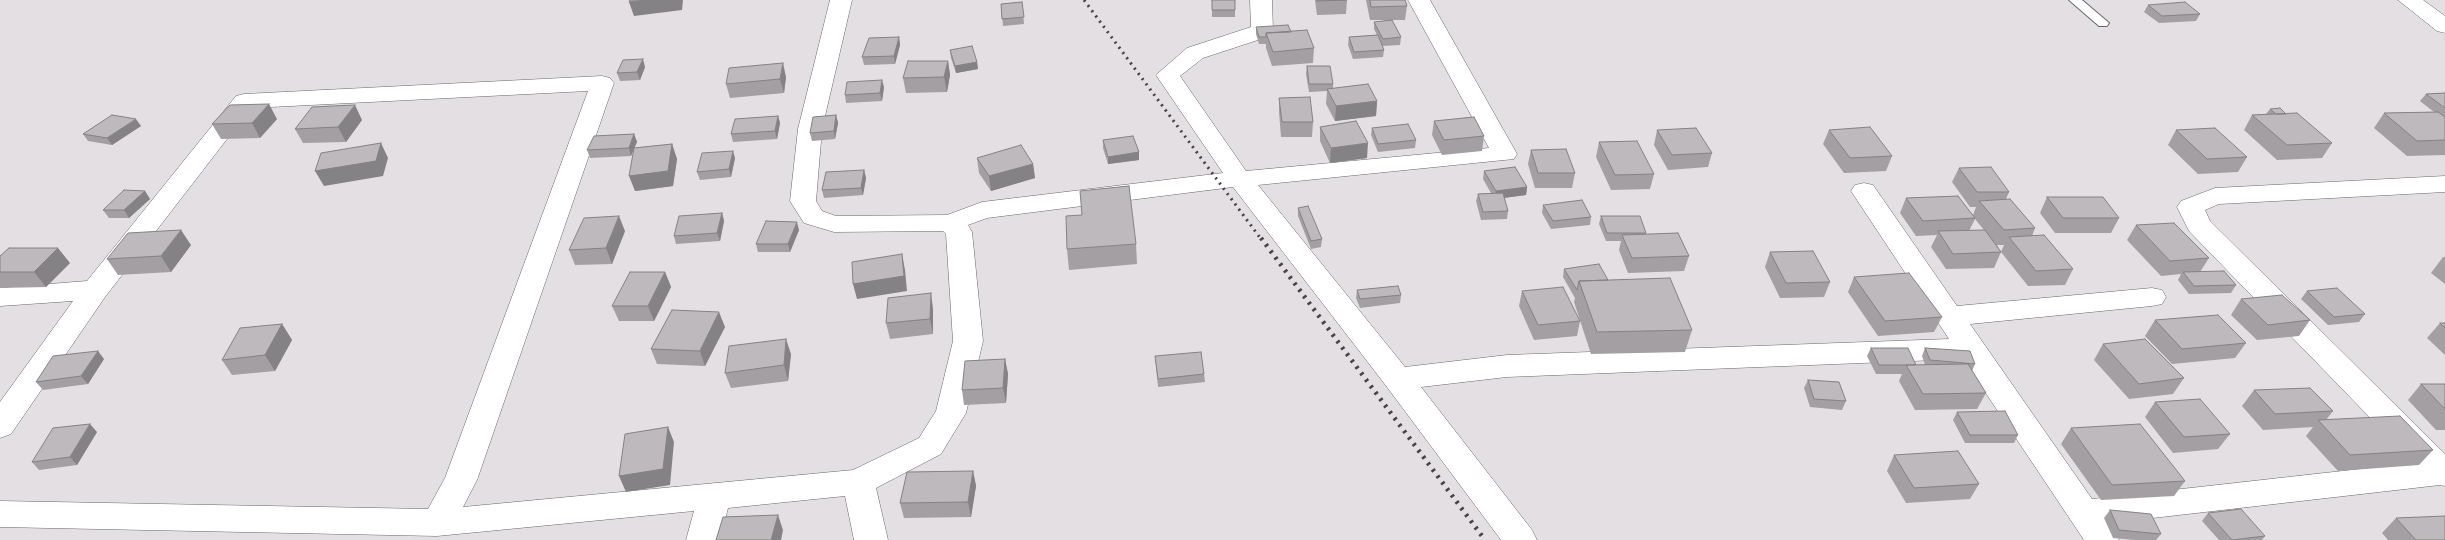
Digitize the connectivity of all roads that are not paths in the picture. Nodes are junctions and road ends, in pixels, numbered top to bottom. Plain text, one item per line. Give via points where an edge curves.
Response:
1 (841, 0) edge
2 (1261, 0) edge
3 (1419, 0) edge
4 (2075, 0) edge
5 (2409, 0) edge
6 (2103, 23) dead end
7 (2445, 26) edge
8 (1240, 180) junction
9 (2445, 184) edge
10 (1864, 191) dead end
11 (950, 224) junction
12 (95, 290) junction
13 (2152, 296) dead end
14 (0, 297) edge
15 (1950, 316) junction
16 (1971, 348) junction
17 (1398, 379) junction
18 (0, 426) edge
19 (2444, 473) edge
20 (858, 482) junction
21 (714, 496) junction
22 (2083, 513) junction
23 (0, 514) edge
24 (438, 523) junction
25 (202, 529) edge
26 (703, 540) edge
27 (871, 540) edge
28 (1520, 540) edge
29 (2102, 540) edge

1 - 11 street via 810,129 803,201 814,217 834,224
2 - 8 street via 1262,31 1195,53 1167,75
3 - 8 street via 1505,154
4 - 6 lane
5 - 7 street
8 - 11 street via 982,210
8 - 17 street
9 - 19 street via 2216,196 2190,207 2198,225
10 - 15 street
11 - 20 street via 959,232 968,341 951,413 930,446
12 - 14 street
12 - 18 street
12 - 24 street via 244,101 602,83 461,480
13 - 15 street
15 - 16 street
16 - 17 street via 1507,366
16 - 22 street
17 - 28 street
19 - 22 street
20 - 21 street
20 - 27 street
21 - 24 street
21 - 26 street
22 - 29 street
23 - 25 street
24 - 25 street

